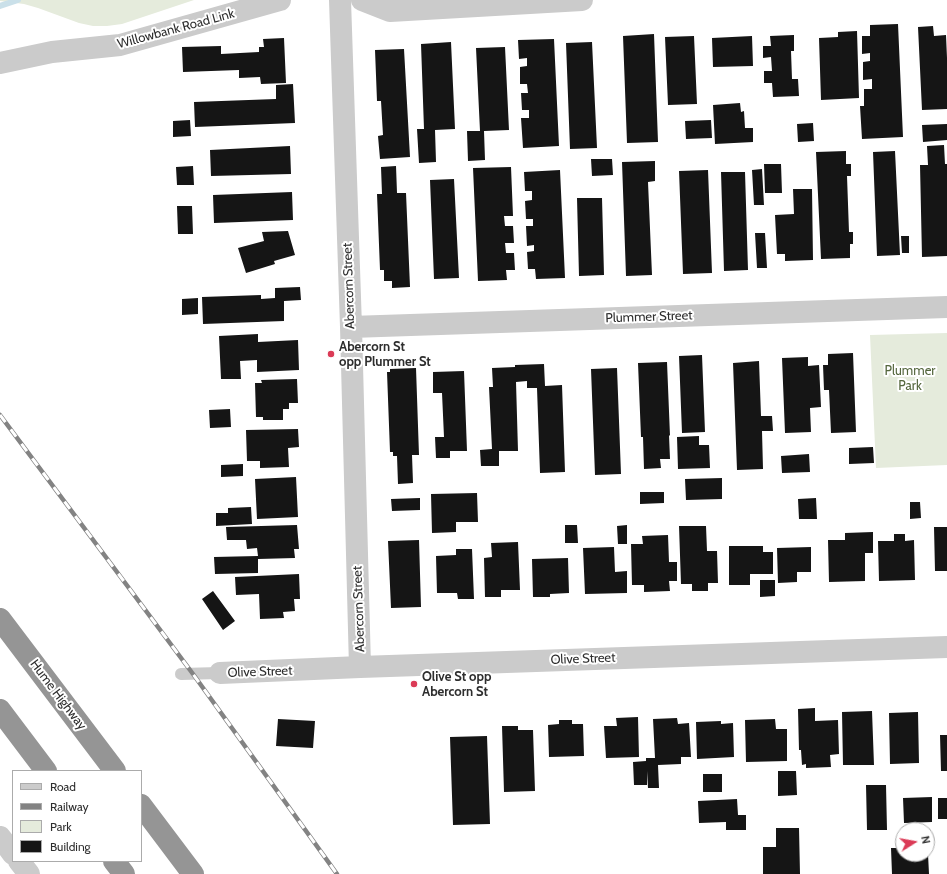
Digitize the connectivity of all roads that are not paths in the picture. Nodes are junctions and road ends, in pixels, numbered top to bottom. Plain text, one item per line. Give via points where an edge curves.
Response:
1 (280, 0) edge
2 (340, 0) edge
3 (362, 0) edge
4 (582, 0) edge
5 (0, 63) edge
6 (947, 307) edge
7 (351, 327) junction
8 (0, 619) edge
9 (947, 646) edge
10 (360, 667) junction
11 (220, 673) joint
12 (181, 674) dead end
13 (0, 710) edge
14 (45, 770) edge
15 (114, 770) edge
16 (142, 806) edge
17 (0, 837) edge
18 (12, 853) edge
19 (20, 862) edge
20 (115, 862) edge
21 (29, 874) edge
22 (124, 874) edge
23 (193, 874) edge

1 - 5 street, Willowbank Road Link via 120,45 52,52
2 - 7 street, Abercorn Street
3 - 4 street via 390,11
6 - 7 street, Plummer Street
7 - 10 street, Abercorn Street
8 - 15 highway, Hume Highway
9 - 10 street, Olive Street
10 - 11 street, Olive Street
11 - 12 lane
13 - 14 highway
16 - 23 highway
17 - 18 street
19 - 21 street
20 - 22 highway

